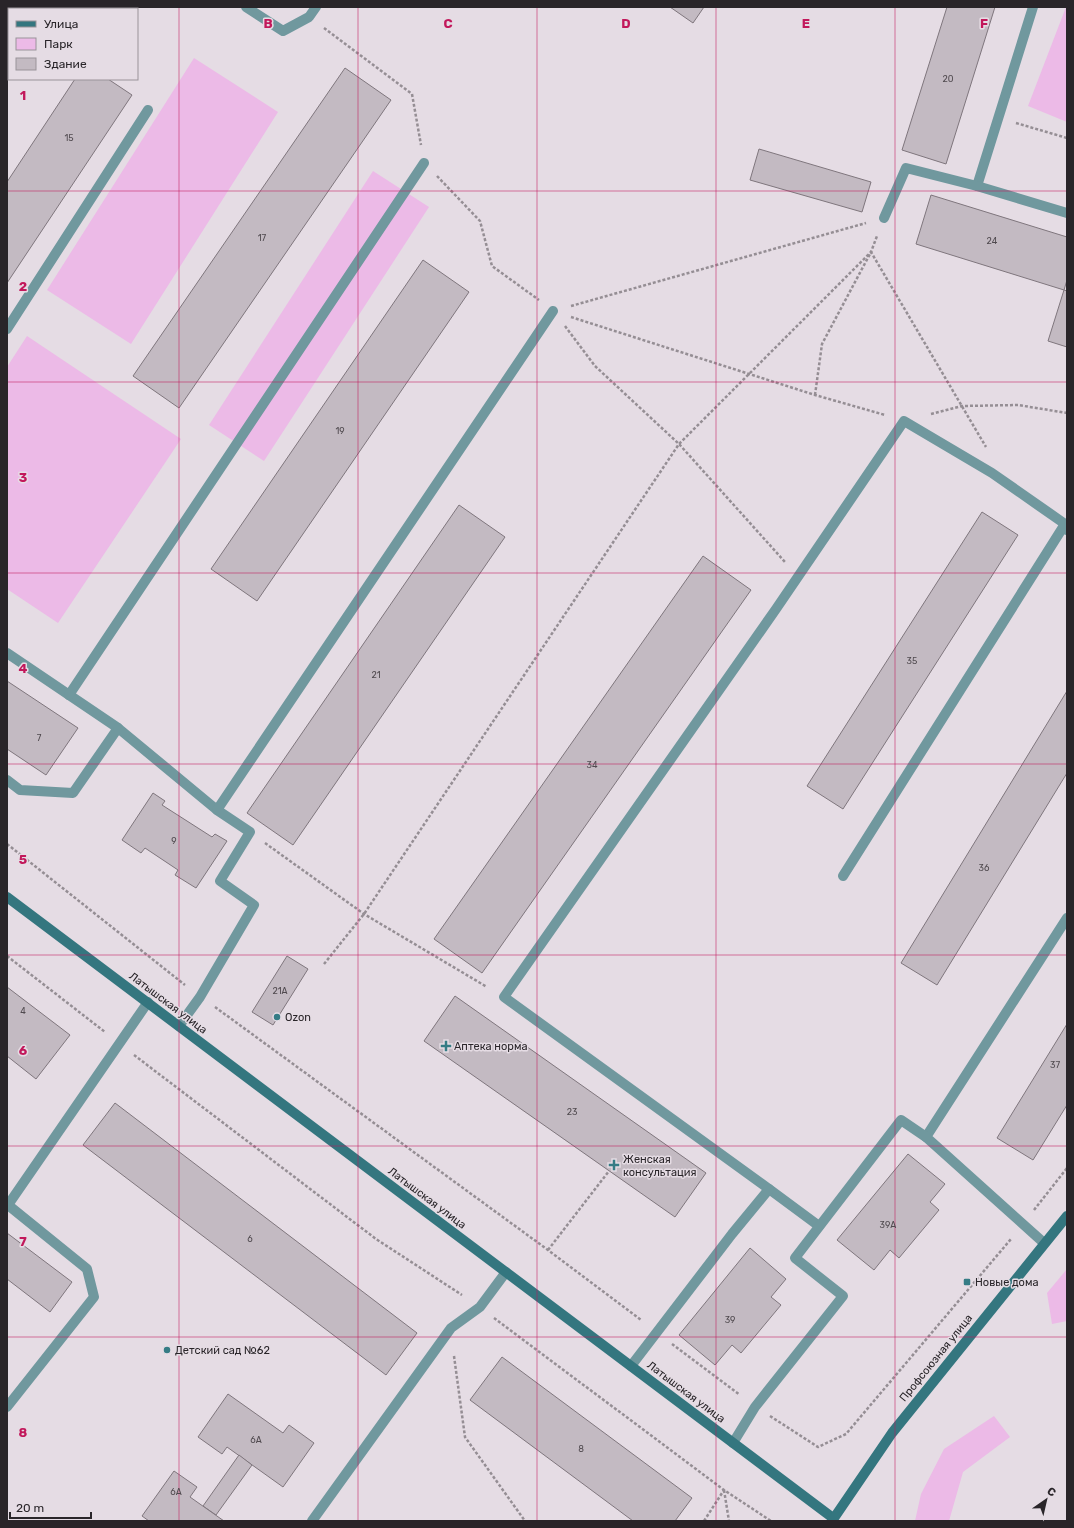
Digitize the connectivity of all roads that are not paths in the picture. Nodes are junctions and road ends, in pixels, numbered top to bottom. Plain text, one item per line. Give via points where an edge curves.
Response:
1 (246, 7) edge
2 (316, 7) edge
3 (1033, 7) edge
4 (148, 110) dead end
5 (424, 163) road end
6 (977, 186) junction
7 (1067, 213) edge
8 (884, 218) road end
9 (553, 311) road end
10 (7, 329) edge
11 (1066, 527) edge
12 (7, 653) edge
13 (69, 695) junction
14 (118, 728) junction
15 (7, 780) edge
16 (217, 810) junction
17 (843, 876) dead end
18 (7, 897) edge
19 (1067, 918) edge
20 (148, 1002) junction
21 (179, 1026) junction
22 (926, 1138) junction
23 (769, 1189) junction
24 (8, 1205) edge
25 (1067, 1216) edge
26 (819, 1226) junction
27 (1044, 1243) junction
28 (506, 1272) junction
29 (631, 1366) junction
30 (7, 1407) edge
31 (733, 1443) junction
32 (832, 1520) edge
33 (312, 1521) edge

1 - 2 street via 283,31 309,17
3 - 6 street
4 - 10 street
5 - 13 street
6 - 7 street
6 - 8 street via 906,168
9 - 16 street
11 - 17 street
11 - 23 street via 992,473 904,421 776,609 504,997
12 - 13 street
13 - 14 street
14 - 15 street via 73,793 20,790
14 - 16 street
16 - 21 street via 250,832 220,881 254,905 200,997
18 - 20 street, Латышская улица
19 - 22 street
20 - 21 street, Латышская улица
20 - 24 street
21 - 28 street, Латышская улица
22 - 26 street via 901,1120
22 - 27 street
23 - 26 street
23 - 29 street
24 - 30 street via 87,1269 94,1297
25 - 27 street, Профсоюзная улица
26 - 31 street via 795,1258 844,1296 755,1407
27 - 32 street, Профсоюзная улица via 892,1433
28 - 29 street, Латышская улица
28 - 33 street via 480,1307 451,1328
29 - 31 street, Латышская улица
31 - 32 street, Латышская улица

